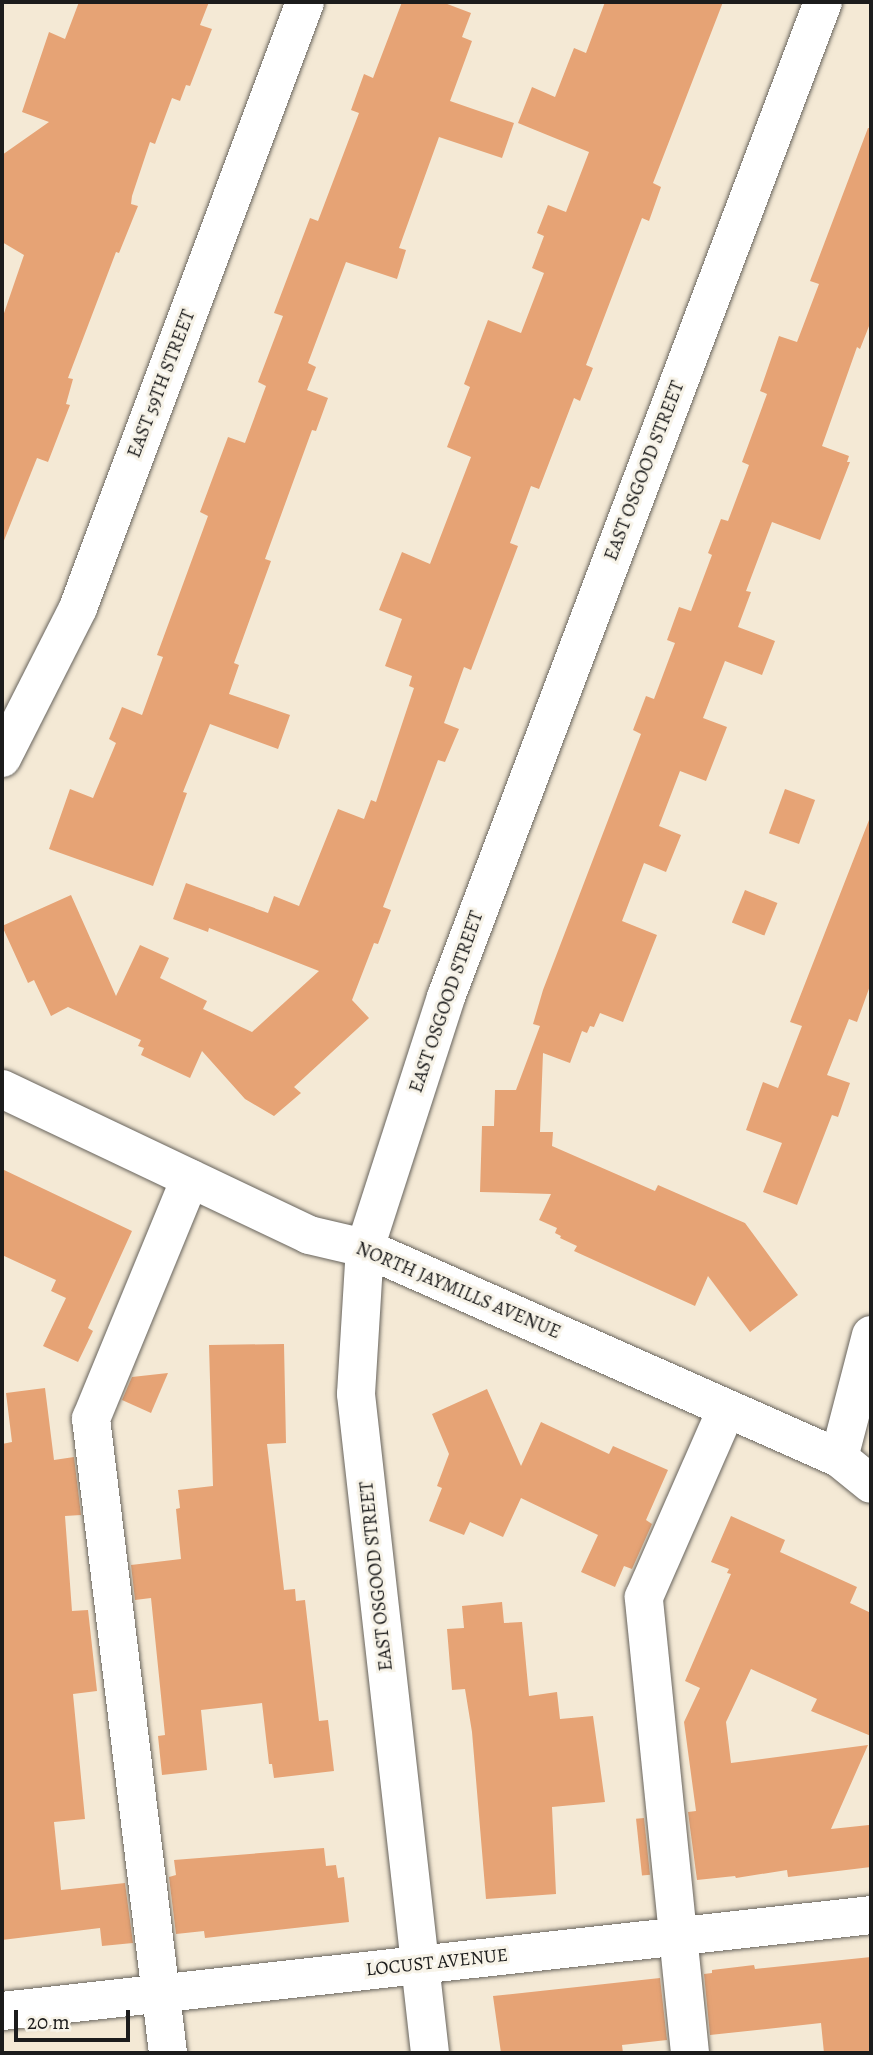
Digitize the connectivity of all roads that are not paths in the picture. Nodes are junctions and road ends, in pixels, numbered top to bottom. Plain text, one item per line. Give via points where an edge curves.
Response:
1 (305, 2) edge
2 (822, 2) edge
3 (2, 758) edge
4 (2, 1089) edge
5 (190, 1178) junction
6 (365, 1248) junction
7 (871, 1335) edge
8 (726, 1410) junction
9 (839, 1458) junction
10 (871, 1484) edge
11 (871, 1915) edge
12 (677, 1937) junction
13 (421, 1965) junction
14 (161, 1994) junction
15 (2, 2011) edge
16 (168, 2053) edge
17 (430, 2053) edge
18 (690, 2053) edge

1 - 3 street, EAST 59TH STREET via 78,608
2 - 6 street, EAST OSGOOD STREET via 446,997
4 - 5 street, NORTH JAYMILLS AVENUE
5 - 6 street, NORTH JAYMILLS AVENUE via 309,1235
5 - 14 street via 92,1419
6 - 8 street, NORTH JAYMILLS AVENUE
6 - 13 street, EAST OSGOOD STREET via 356,1394
7 - 9 street
8 - 9 street, NORTH JAYMILLS AVENUE
8 - 12 street via 644,1597
9 - 10 street, NORTH JAYMILLS AVENUE
11 - 12 street, LOCUST AVENUE
12 - 13 street, LOCUST AVENUE
12 - 18 street
13 - 14 street, LOCUST AVENUE
13 - 17 street, EAST OSGOOD STREET
14 - 15 street, LOCUST AVENUE
14 - 16 street

